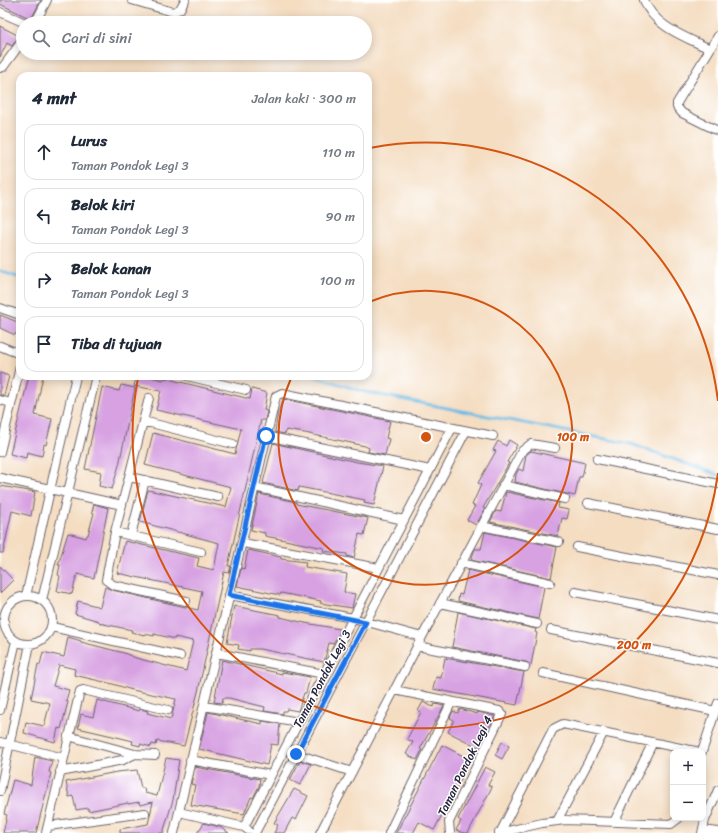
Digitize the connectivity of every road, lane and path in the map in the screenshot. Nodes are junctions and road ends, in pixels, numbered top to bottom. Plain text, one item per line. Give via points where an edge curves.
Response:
1 (47, 0) edge
2 (132, 0) edge
3 (185, 0) edge
4 (644, 0) edge
5 (0, 12) edge
6 (39, 16) edge
7 (16, 19) edge
8 (718, 36) edge
9 (16, 49) edge
10 (710, 49) junction
11 (0, 68) edge
12 (718, 131) edge
13 (0, 308) edge
14 (16, 314) edge
15 (0, 346) edge
16 (16, 352) edge
17 (17, 380) edge
18 (75, 380) edge
19 (95, 380) edge
20 (204, 380) edge
21 (246, 390) dead end
22 (149, 398) dead end
23 (0, 400) edge
24 (11, 403) junction
25 (143, 421) junction
26 (452, 428) junction
27 (466, 431) junction
28 (266, 436) junction
29 (493, 436) dead end
30 (233, 444) dead end
31 (555, 448) dead end
32 (0, 452) edge
33 (597, 459) dead end
34 (430, 470) junction
35 (130, 477) junction
36 (0, 478) edge
37 (145, 480) junction
38 (718, 484) edge
39 (503, 485) junction
40 (254, 487) junction
41 (51, 489) junction
42 (68, 493) junction
43 (218, 497) dead end
44 (565, 499) dead end
45 (588, 503) dead end
46 (122, 505) junction
47 (404, 520) junction
48 (481, 526) junction
49 (718, 529) edge
50 (116, 532) junction
51 (131, 535) junction
52 (559, 542) dead end
53 (242, 543) junction
54 (577, 547) dead end
55 (201, 552) dead end
56 (461, 563) junction
57 (379, 568) junction
58 (718, 575) edge
59 (550, 583) dead end
60 (575, 592) dead end
61 (229, 595) junction
62 (26, 596) junction
63 (42, 600) junction
64 (186, 602) dead end
65 (440, 603) junction
66 (2, 617) edge
67 (353, 618) junction
68 (718, 620) edge
69 (366, 622) junction
70 (537, 624) dead end
71 (52, 627) junction
72 (552, 630) dead end
73 (422, 637) junction
74 (16, 641) junction
75 (30, 644) junction
76 (417, 646) junction
77 (217, 653) junction
78 (180, 656) dead end
79 (718, 663) edge
80 (525, 667) dead end
81 (543, 673) dead end
82 (324, 674) junction
83 (394, 690) junction
84 (451, 703) junction
85 (204, 706) junction
86 (717, 707) edge
87 (0, 710) edge
88 (168, 710) dead end
89 (298, 722) junction
90 (604, 732) junction
91 (68, 736) junction
92 (0, 742) edge
93 (653, 742) junction
94 (10, 744) junction
95 (687, 749) edge
96 (702, 749) edge
97 (135, 754) junction
98 (296, 754) junction
99 (155, 755) dead end
100 (64, 758) junction
101 (190, 760) junction
102 (60, 772) junction
103 (352, 772) junction
104 (271, 775) junction
105 (718, 790) edge
106 (0, 791) edge
107 (145, 812) dead end
108 (179, 812) junction
109 (557, 821) junction
110 (675, 821) edge
111 (614, 822) junction
112 (244, 827) junction
113 (47, 829) edge
114 (703, 831) edge
115 (718, 832) edge
116 (174, 833) edge
117 (254, 833) edge
118 (320, 833) edge
119 (390, 833) edge
120 (450, 833) edge
121 (500, 833) edge

1 - 6 street
2 - 3 street via 173,12 180,9
4 - 10 street via 660,23
5 - 7 street
8 - 10 street
9 - 11 street
10 - 12 street via 677,107 682,113
13 - 14 street
15 - 16 street
17 - 24 street
18 - 41 street
19 - 42 street
20 - 21 street
22 - 25 street
23 - 24 street
24 - 32 street
25 - 30 street
25 - 35 street
26 - 27 street
26 - 28 street via 282,394 276,396
26 - 34 street, Taman Pondok Legi 3
27 - 29 street
27 - 69 street, Taman Pondok Legi 3
28 - 34 street
28 - 40 street
31 - 39 street via 531,444 527,446
33 - 38 street
34 - 47 street, Taman Pondok Legi 3
35 - 37 street
35 - 46 street
36 - 41 street
37 - 43 street
37 - 51 street
39 - 44 street
39 - 48 street
40 - 47 street
40 - 53 street
41 - 42 street
41 - 62 street
42 - 46 street
42 - 63 street
45 - 49 street
46 - 50 street
47 - 57 street, Taman Pondok Legi 3
48 - 52 street
48 - 56 street
50 - 51 street
50 - 64 street via 107,582
51 - 55 street
53 - 57 street
53 - 61 street
54 - 58 street
56 - 59 street
56 - 65 street
57 - 67 street, Taman Pondok Legi 3
60 - 68 street
61 - 67 street, Taman Pondok Legi 3
61 - 77 street
62 - 63 street
62 - 66 street via 14,601
63 - 71 street via 52,615
65 - 70 street
65 - 73 street
66 - 74 street via 7,631
67 - 69 street, Taman Pondok Legi 3
67 - 82 street, Taman Pondok Legi 3
69 - 73 street
69 - 98 street, Taman Pondok Legi 3
71 - 75 street via 47,636 39,642
71 - 78 street
72 - 79 street
73 - 76 street
74 - 75 street
74 - 87 street
75 - 94 street
76 - 80 street
76 - 83 street
77 - 82 street, Taman Pondok Legi 3
77 - 85 street
81 - 86 street
82 - 89 street, Taman Pondok Legi 3
83 - 84 street, Taman Pondok Legi 4
83 - 103 street
84 - 119 street
84 - 120 street, Taman Pondok Legi 4 via 499,712 503,716 449,822
85 - 89 street, Taman Pondok Legi 3
85 - 101 street
86 - 96 street
88 - 91 street via 83,690 80,692
89 - 104 street, Taman Pondok Legi 3
90 - 93 street
90 - 109 street
90 - 121 street via 563,724 552,729
91 - 97 street
91 - 100 street
92 - 94 street
93 - 95 street
93 - 111 street
94 - 100 street
94 - 106 street
97 - 99 street
97 - 102 street via 123,760
98 - 103 street
98 - 117 street, Taman Pondok Legi 3
100 - 102 street
101 - 104 street
101 - 108 street
102 - 113 street
103 - 118 street
104 - 112 street, Taman Pondok Legi 3
105 - 114 street
107 - 113 street
108 - 112 street, Taman Pondok Legi 3
108 - 116 street
109 - 111 street
109 - 121 street
110 - 111 street via 671,824
112 - 117 street, Taman Pondok Legi 3
114 - 115 street

